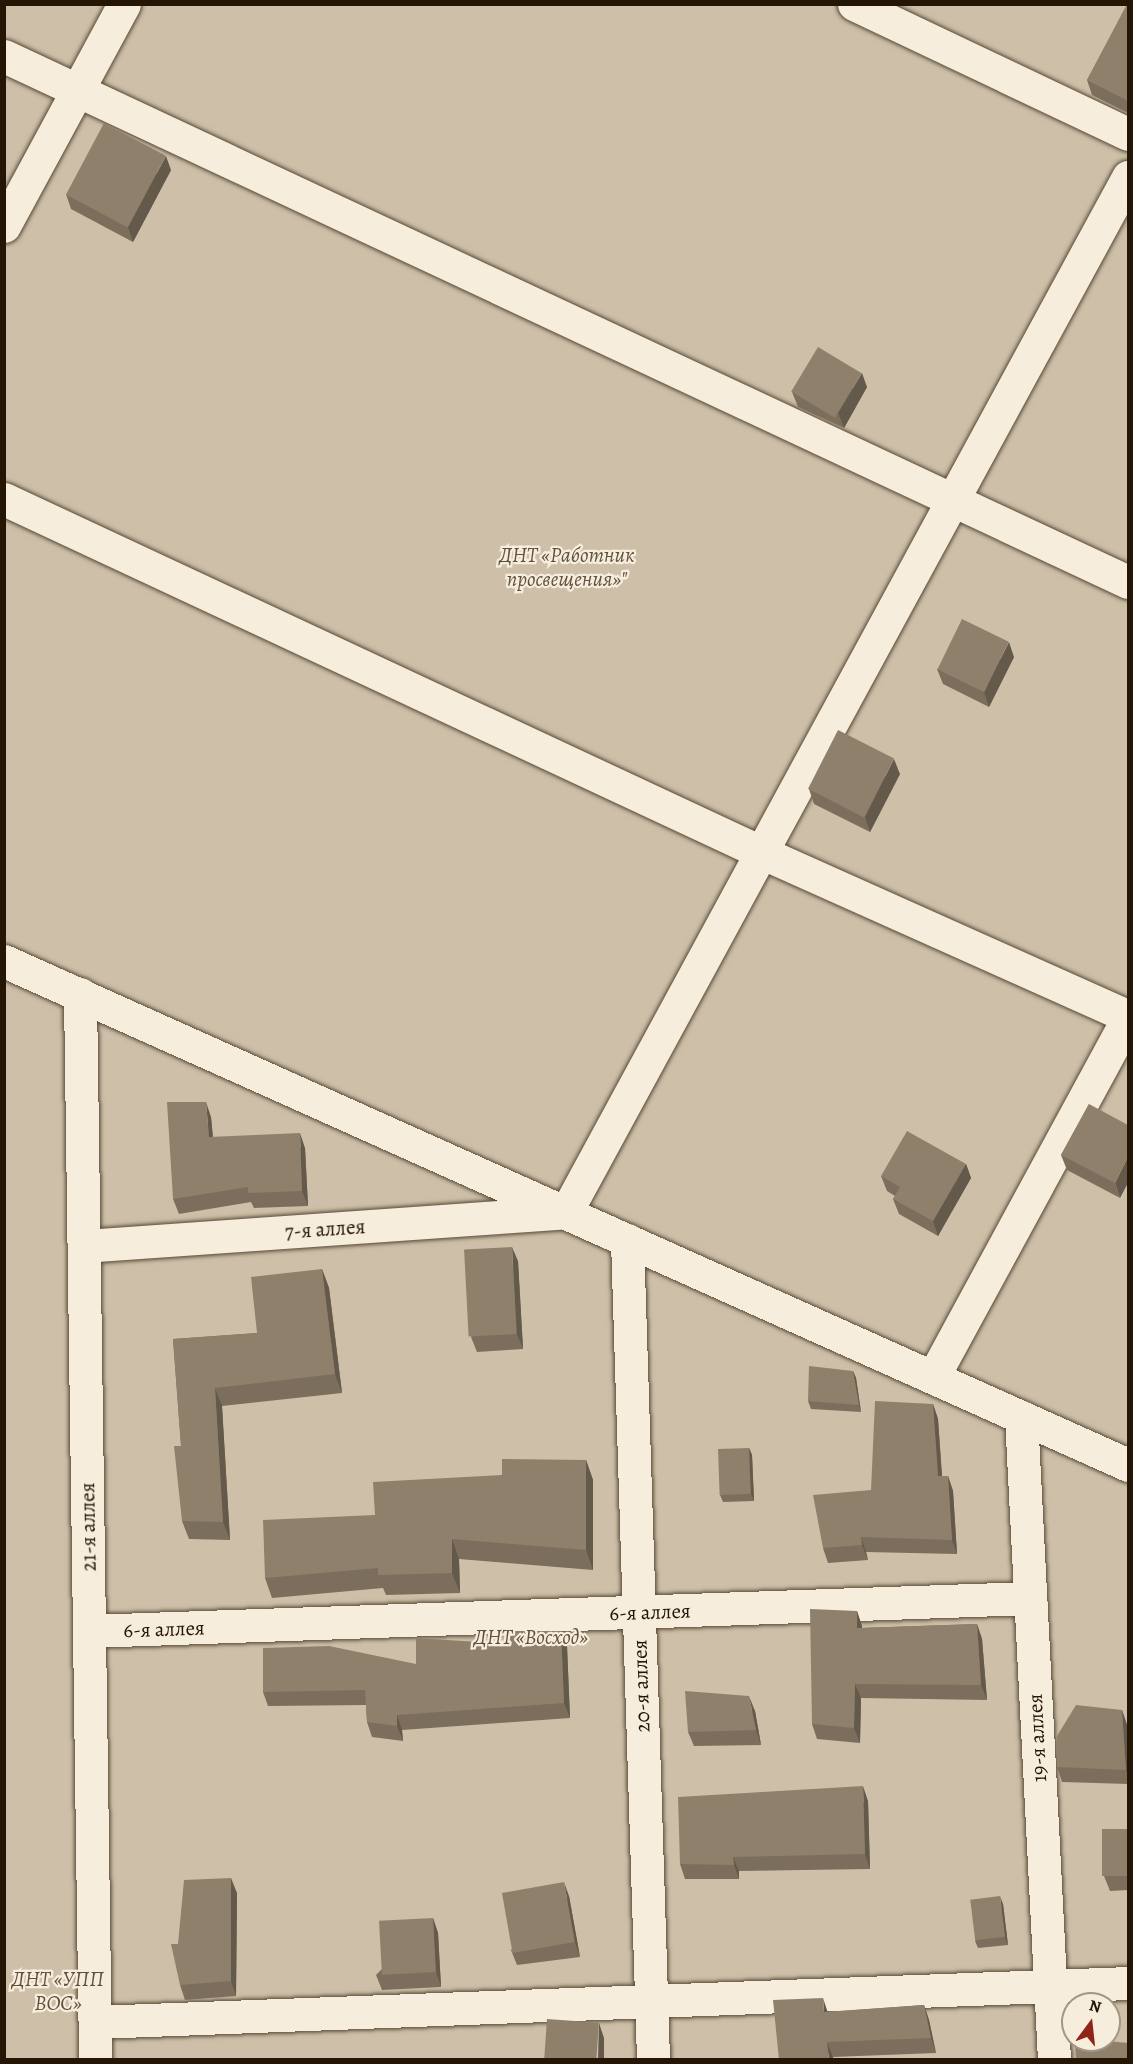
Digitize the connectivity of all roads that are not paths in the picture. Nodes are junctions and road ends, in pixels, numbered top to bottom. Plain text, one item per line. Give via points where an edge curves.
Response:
1 (124, 4) edge
2 (854, 4) edge
3 (4, 56) edge
4 (78, 91) junction
5 (1128, 134) edge
6 (1128, 177) edge
7 (4, 226) edge
8 (4, 499) edge
9 (953, 504) junction
10 (1128, 582) edge
11 (765, 854) junction
12 (4, 961) edge
13 (80, 994) junction
14 (1128, 1017) edge
15 (566, 1212) junction
16 (627, 1240) junction
17 (84, 1245) junction
18 (933, 1377) junction
19 (1021, 1417) junction
20 (1128, 1466) edge
21 (1030, 1598) junction
22 (639, 1612) junction
23 (89, 1631) junction
24 (1128, 1983) edge
25 (1050, 1985) junction
26 (652, 2003) junction
27 (95, 2022) junction
28 (95, 2060) edge
29 (653, 2060) edge
30 (1054, 2060) edge

1 - 4 street
2 - 5 street
3 - 4 street
4 - 7 street
4 - 9 street
6 - 9 street
8 - 11 street
9 - 10 street
9 - 11 street
11 - 14 street
11 - 15 street
12 - 13 street
13 - 15 street
13 - 17 street, 21-я аллея
14 - 18 street
15 - 16 street
15 - 17 street, 7-я аллея
16 - 18 street
16 - 22 street, 20-я аллея
17 - 23 street, 21-я аллея
18 - 19 street
19 - 20 street
19 - 21 street, 19-я аллея
21 - 22 street, 6-я аллея
21 - 25 street, 19-я аллея
22 - 23 street, 6-я аллея
22 - 26 street, 20-я аллея
23 - 27 street, 21-я аллея
24 - 25 street
25 - 26 street
25 - 30 street, 19-я аллея
26 - 27 street
26 - 29 street, 20-я аллея
27 - 28 street, 21-я аллея

